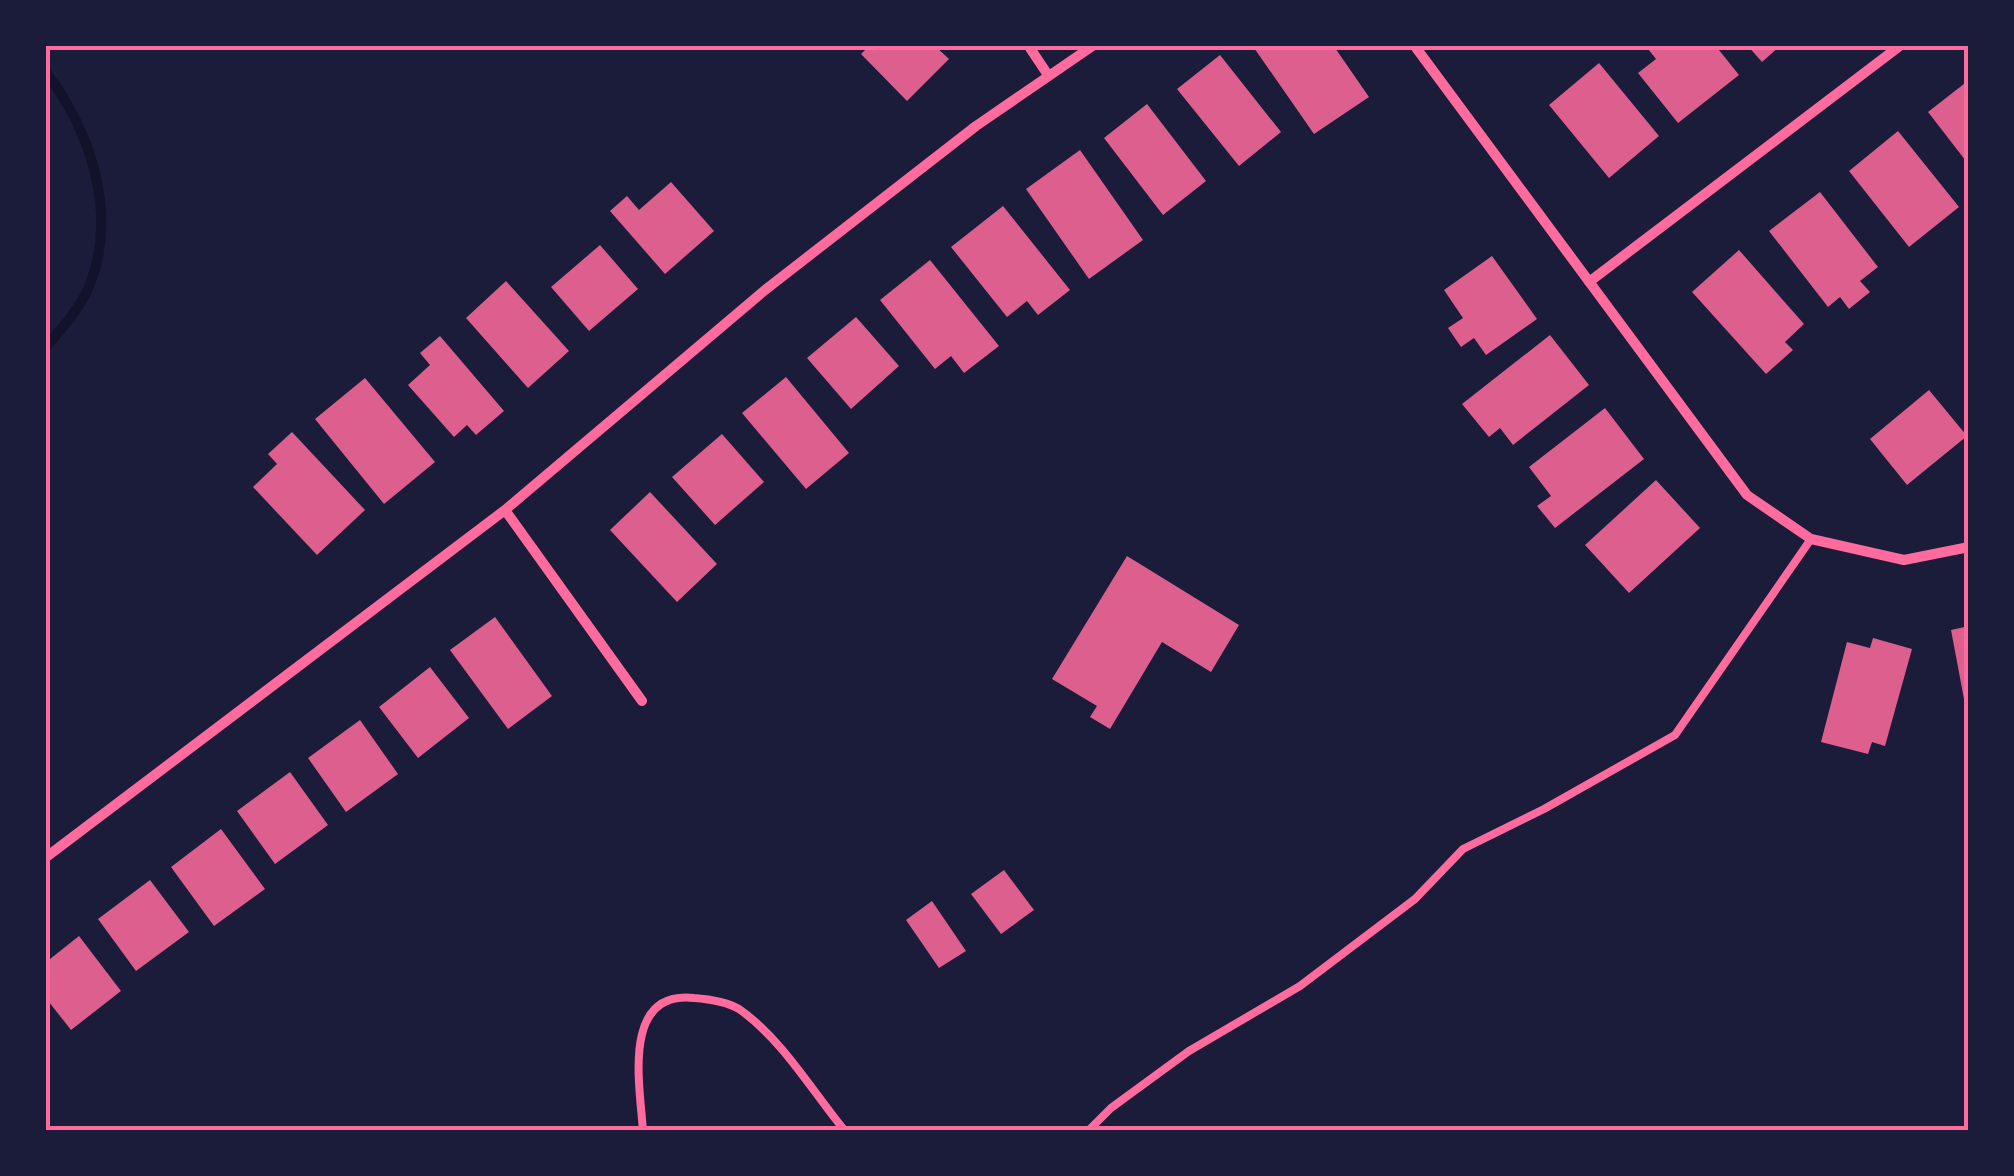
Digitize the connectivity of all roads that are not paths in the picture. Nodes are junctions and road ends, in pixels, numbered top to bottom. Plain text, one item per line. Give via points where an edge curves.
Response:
1 (1028, 45) edge
2 (1094, 45) edge
3 (1414, 45) edge
4 (1902, 45) edge
5 (1048, 75) junction
6 (1588, 282) junction
7 (505, 510) junction
8 (1812, 539) junction
9 (1969, 548) edge
10 (642, 701) dead end
11 (45, 858) edge
12 (644, 1131) edge
13 (845, 1131) edge
14 (1088, 1131) edge

1 - 5 street
2 - 5 street
3 - 6 street
4 - 6 street
5 - 7 street via 765,290
6 - 8 street via 1746,495
7 - 10 street
7 - 11 street
8 - 9 street via 1904,560
8 - 14 lane via 1675,735 1464,849 1415,899 1343,954 1188,1051
12 - 13 lane via 637,1057 642,1029 657,1006 676,996 736,1008 771,1039

